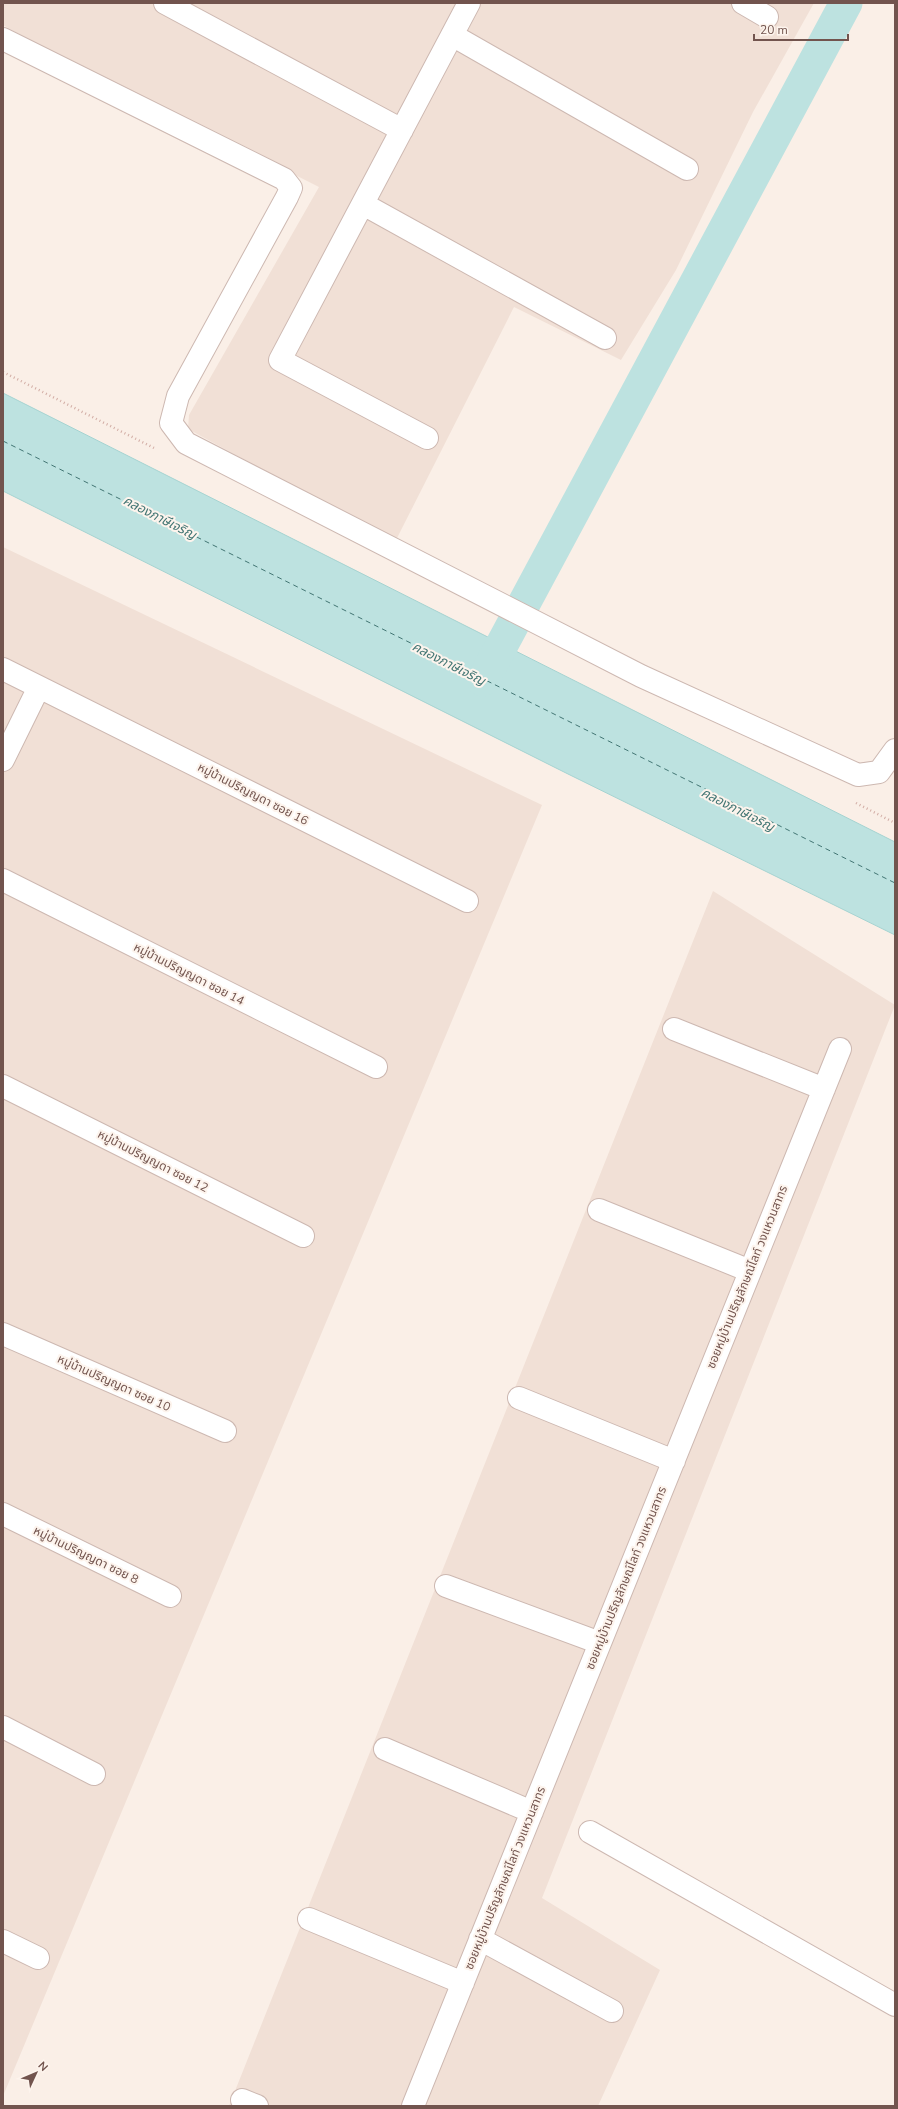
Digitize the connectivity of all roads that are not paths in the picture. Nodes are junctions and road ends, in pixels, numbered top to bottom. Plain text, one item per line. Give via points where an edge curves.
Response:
1 (166, 3) edge
2 (469, 3) edge
3 (743, 3) edge
4 (768, 17) dead end
5 (452, 35) junction
6 (3, 39) edge
7 (402, 130) junction
8 (687, 169) dead end
9 (363, 204) junction
10 (606, 338) dead end
11 (427, 438) dead end
12 (3, 669) edge
13 (39, 687) junction
14 (895, 750) edge
15 (3, 760) edge
16 (3, 880) edge
17 (467, 901) dead end
18 (674, 1029) dead end
19 (840, 1049) dead end
20 (376, 1067) dead end
21 (3, 1086) edge
22 (824, 1089) junction
23 (598, 1210) dead end
24 (303, 1236) dead end
25 (750, 1271) junction
26 (3, 1334) edge
27 (519, 1398) dead end
28 (225, 1431) dead end
29 (674, 1461) junction
30 (3, 1514) edge
31 (446, 1586) dead end
32 (170, 1596) dead end
33 (600, 1643) junction
34 (3, 1727) edge
35 (385, 1750) dead end
36 (94, 1774) dead end
37 (532, 1812) junction
38 (590, 1832) dead end
39 (309, 1919) dead end
40 (480, 1939) junction
41 (3, 1941) edge
42 (38, 1958) dead end
43 (463, 1983) junction
44 (895, 2005) edge
45 (612, 2011) dead end
46 (413, 2106) edge

1 - 7 street
2 - 5 street
3 - 4 street
5 - 7 street
5 - 8 street
6 - 14 street via 284,179 290,188 178,396 171,423 186,443 641,676 858,775 879,772
7 - 9 street
9 - 10 street
9 - 11 street via 280,360
12 - 13 street, หมู่บ้านปริญญดา ซอย 16
13 - 15 street
13 - 17 street, หมู่บ้านปริญญดา ซอย 16
16 - 20 street, หมู่บ้านปริญญดา ซอย 14
18 - 22 street
19 - 22 street, ซอยหมู่บ้านปริญลักษณ์ไลท์ วงแหวนสาทร
21 - 24 street, หมู่บ้านปริญญดา ซอย 12
22 - 25 street, ซอยหมู่บ้านปริญลักษณ์ไลท์ วงแหวนสาทร
23 - 25 street
25 - 29 street, ซอยหมู่บ้านปริญลักษณ์ไลท์ วงแหวนสาทร
26 - 28 street, หมู่บ้านปริญญดา ซอย 10
27 - 29 street
29 - 33 street, ซอยหมู่บ้านปริญลักษณ์ไลท์ วงแหวนสาทร
30 - 32 street, หมู่บ้านปริญญดา ซอย 8
31 - 33 street
33 - 37 street, ซอยหมู่บ้านปริญลักษณ์ไลท์ วงแหวนสาทร
34 - 36 street
35 - 37 street
37 - 40 street, ซอยหมู่บ้านปริญลักษณ์ไลท์ วงแหวนสาทร
38 - 44 street
39 - 43 street
40 - 43 street, ซอยหมู่บ้านปริญลักษณ์ไลท์ วงแหวนสาทร
40 - 45 street
41 - 42 street
43 - 46 street, ซอยหมู่บ้านปริญลักษณ์ไลท์ วงแหวนสาทร

